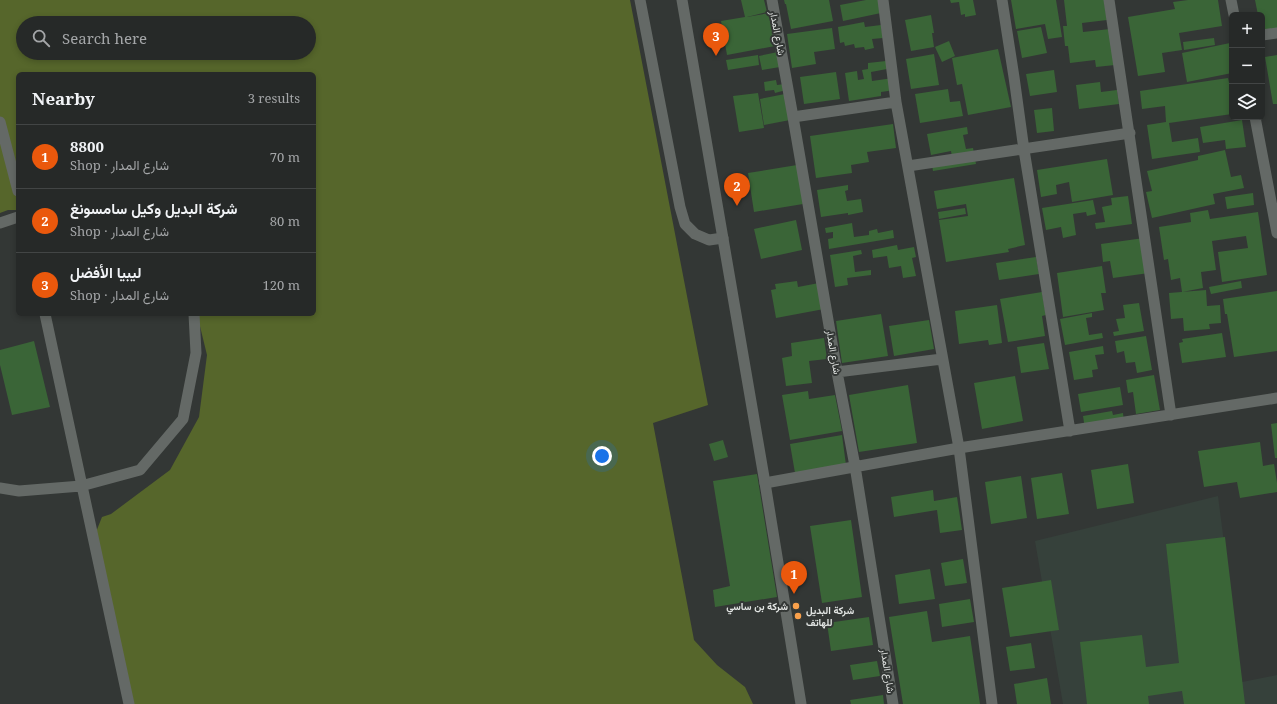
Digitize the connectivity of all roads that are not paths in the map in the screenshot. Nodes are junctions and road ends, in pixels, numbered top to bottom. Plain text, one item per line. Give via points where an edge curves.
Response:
1 (640, 0) edge
2 (682, 0) edge
3 (772, 0) edge
4 (883, 0) edge
5 (1002, 0) edge
6 (1109, 0) edge
7 (1231, 0) edge
8 (1233, 12) edge
9 (1277, 33) edge
10 (1265, 35) edge
11 (896, 102) junction
12 (793, 117) junction
13 (1256, 120) edge
14 (0, 122) edge
15 (1130, 133) junction
16 (1024, 150) junction
17 (908, 166) junction
18 (16, 183) edge
19 (16, 218) edge
20 (0, 223) edge
21 (1277, 233) edge
22 (723, 238) junction
23 (45, 316) edge
24 (194, 316) edge
25 (942, 358) junction
26 (837, 372) junction
27 (1277, 398) edge
28 (1171, 415) junction
29 (1070, 431) junction
30 (958, 448) junction
31 (855, 466) junction
32 (765, 483) junction
33 (82, 486) junction
34 (0, 488) edge
35 (129, 704) edge
36 (801, 704) edge
37 (893, 704) edge
38 (992, 704) edge

1 - 22 street via 685,224 695,234 709,240
2 - 22 street
3 - 12 street, شارع المدار
4 - 11 street
5 - 16 street
6 - 15 street
7 - 8 street
9 - 10 street
11 - 12 street
11 - 17 street
12 - 26 street, شارع المدار
13 - 21 street
14 - 18 street
15 - 16 street
15 - 28 street
16 - 17 street
16 - 29 street
17 - 25 street
19 - 20 street
22 - 32 street
23 - 33 street
24 - 33 street via 196,353 183,418 140,470
25 - 26 street
25 - 30 street
26 - 31 street, شارع المدار
27 - 28 street
28 - 29 street
29 - 30 street
30 - 31 street
30 - 38 street
31 - 32 street
31 - 37 street, شارع المدار
32 - 36 street
33 - 34 street via 19,491
33 - 35 street

